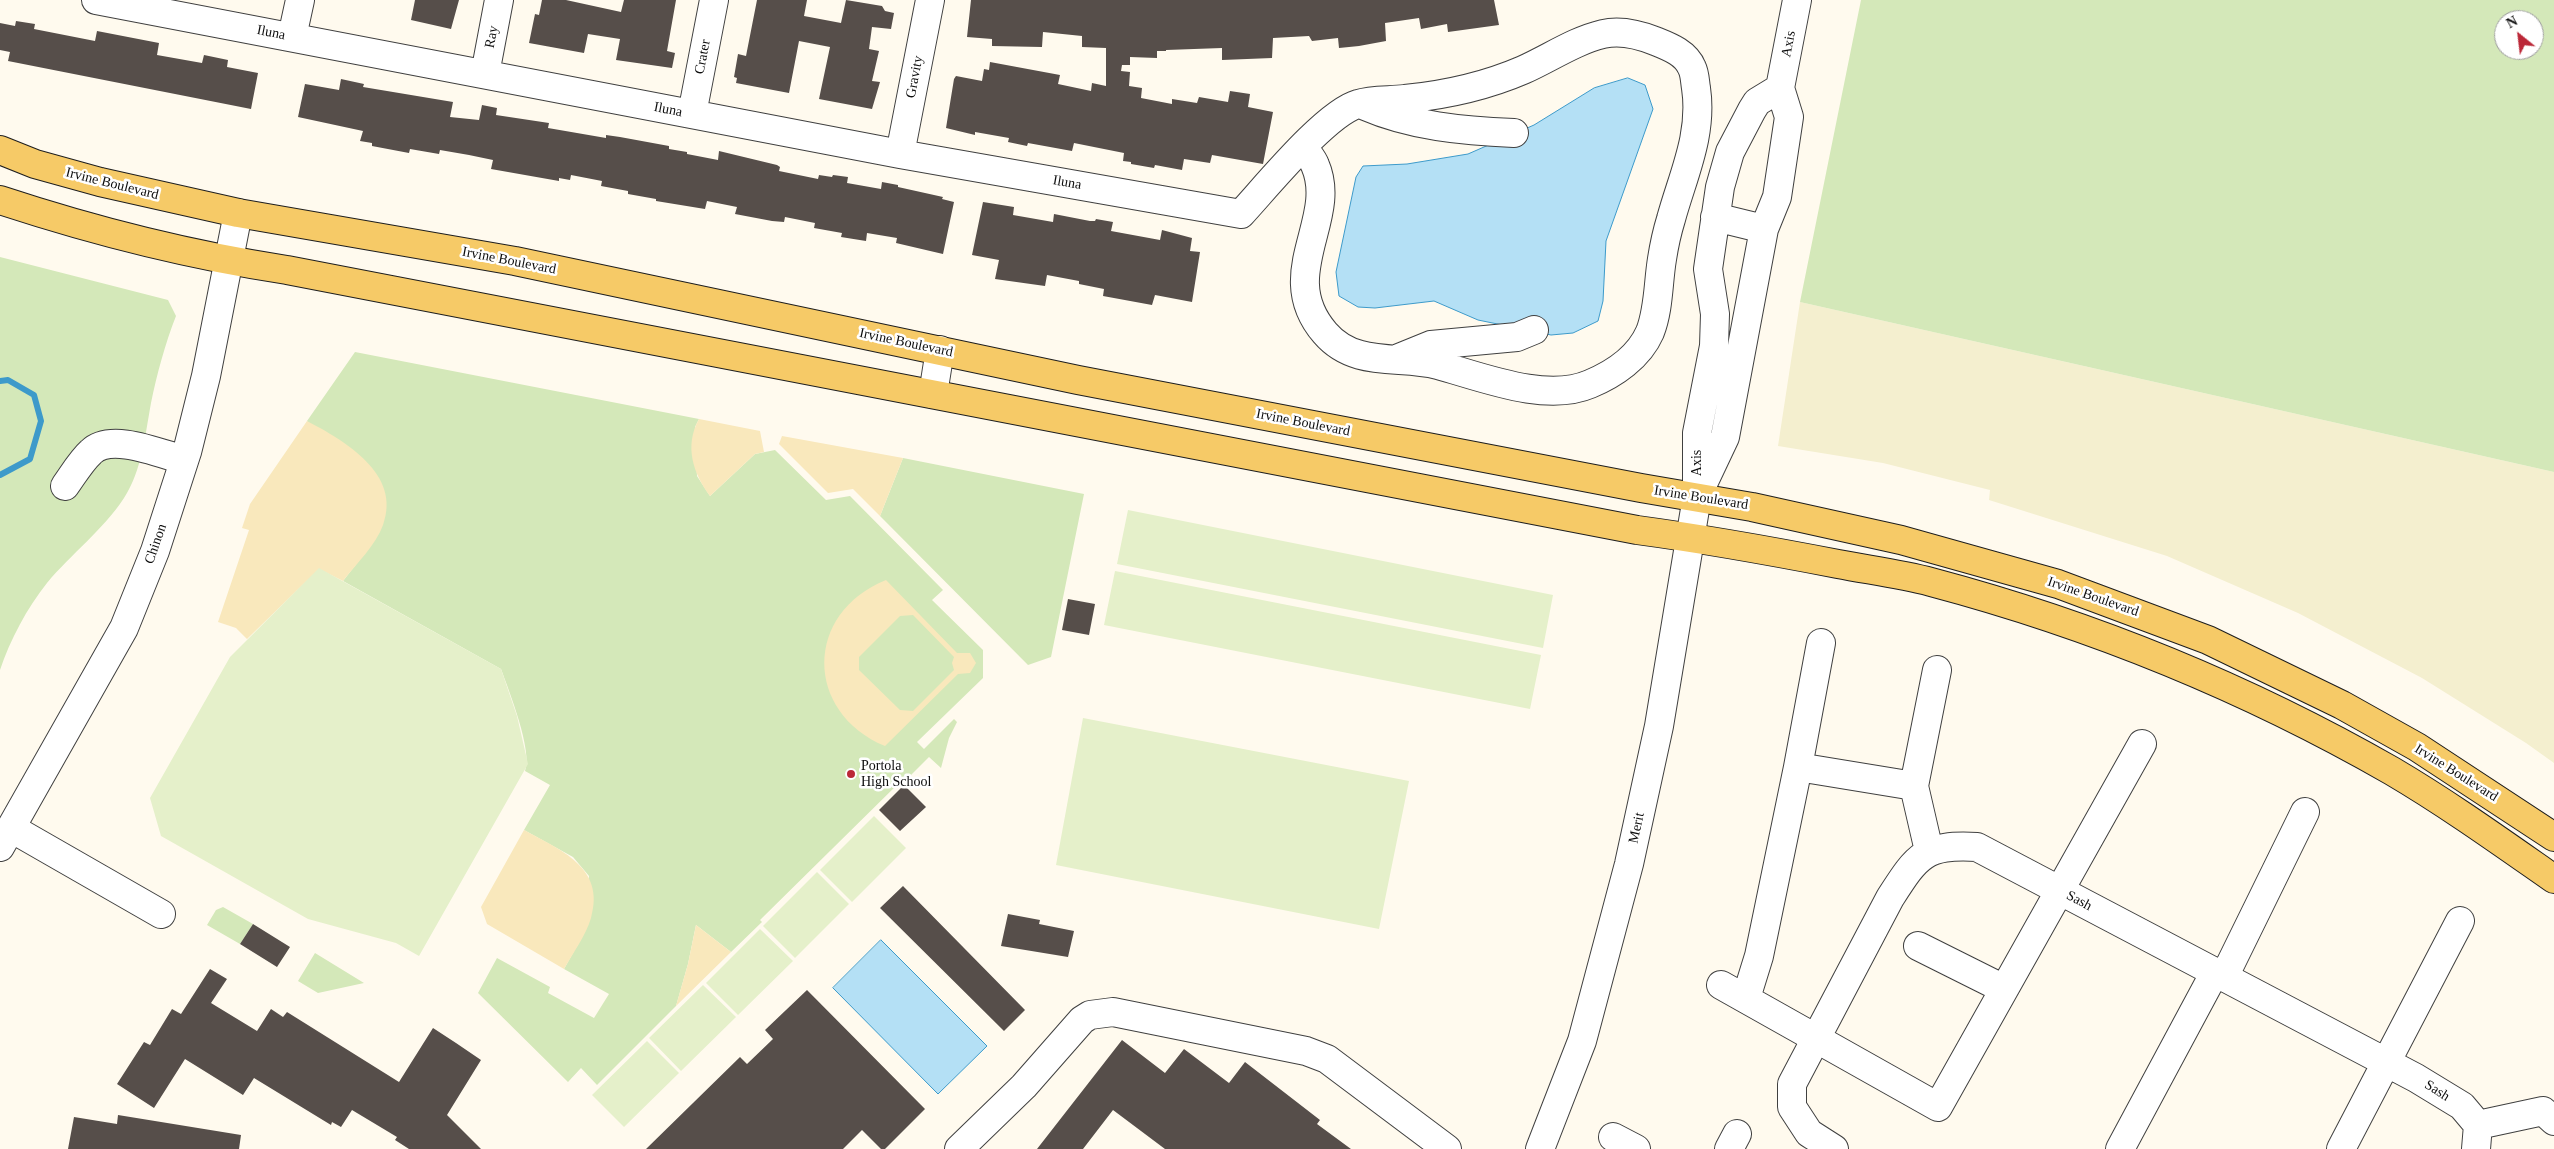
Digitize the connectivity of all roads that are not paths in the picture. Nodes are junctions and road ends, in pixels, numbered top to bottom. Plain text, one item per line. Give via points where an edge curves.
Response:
1 (300, 0) edge
2 (499, 0) edge
3 (714, 0) edge
4 (930, 0) edge
5 (1797, 0) edge
6 (107, 1) edge
7 (292, 37) junction
8 (485, 74) junction
9 (1780, 88) junction
10 (1359, 103) junction
11 (692, 114) junction
12 (1514, 133) dead end
13 (1304, 148) junction
14 (0, 150) edge
15 (900, 154) junction
16 (0, 200) edge
17 (238, 213) junction
18 (1715, 217) junction
19 (1764, 229) junction
20 (229, 262) junction
21 (1534, 330) dead end
22 (940, 350) junction
23 (1393, 360) junction
24 (933, 394) junction
25 (184, 460) junction
26 (65, 486) dead end
27 (1696, 497) junction
28 (1689, 538) junction
29 (1821, 643) dead end
30 (1937, 670) dead end
31 (2142, 744) dead end
32 (1798, 767) junction
33 (1914, 786) junction
34 (2502, 802) junction
35 (2305, 812) dead end
36 (2483, 829) junction
37 (6, 837) edge
38 (2554, 837) edge
39 (1929, 851) junction
40 (2554, 879) edge
41 (2059, 890) junction
42 (161, 914) dead end
43 (2460, 921) dead end
44 (1918, 946) dead end
45 (2219, 974) junction
46 (1721, 984) dead end
47 (2004, 989) junction
48 (1746, 998) junction
49 (1816, 1038) junction
50 (2387, 1062) junction
51 (2550, 1110) edge
52 (2477, 1137) edge
53 (959, 1149) edge
54 (1447, 1149) edge
55 (1540, 1149) edge
56 (1834, 1149) edge
57 (2120, 1149) edge
58 (2341, 1149) edge

1 - 7 street
2 - 8 street, Ray
3 - 11 street, Crater
4 - 15 street, Gravity
5 - 9 street, Axis
6 - 7 street, Iluna
7 - 8 street, Iluna
8 - 11 street, Iluna
9 - 18 street, Axis via 1757,102 1734,144 1720,187
9 - 19 street, Axis via 1790,117 1777,197
10 - 12 street via 1384,114 1421,123 1480,132
10 - 13 street via 1336,114
10 - 23 street via 1457,91 1522,70 1606,32 1639,34 1677,50 1692,68 1698,104 1698,130 1670,221 1650,332 1634,355 1613,373 1586,386 1553,391 1510,385 1433,364
11 - 15 street, Iluna
13 - 15 street, Iluna via 1241,214
13 - 23 street via 1316,166 1319,189 1317,220 1303,276 1308,303 1323,332 1342,349 1368,358
14 - 17 main road, Irvine Boulevard via 100,182
16 - 20 main road via 148,244
17 - 20 street, Chinon
17 - 22 main road, Irvine Boulevard via 515,262
18 - 19 street
18 - 27 street, Axis via 1708,269 1715,314 1714,346 1697,433
19 - 27 street, Axis via 1725,437
20 - 24 main road via 287,270
20 - 25 street, Chinon via 206,376
21 - 23 street via 1517,337 1431,344
22 - 24 street
22 - 27 main road, Irvine Boulevard via 1078,380
24 - 28 main road
25 - 26 street via 128,445 107,443 92,451
25 - 37 street, Chinon via 155,550 124,628
27 - 28 street, Merit
27 - 34 main road, Irvine Boulevard via 1752,506 1901,540 2058,584 2163,622 2208,640 2342,705 2417,747
28 - 36 main road via 1929,582 2040,614 2126,644 2303,723 2392,772
28 - 55 street, Merit via 1659,726 1626,873 1582,1041
29 - 32 street
30 - 33 street
31 - 41 street
32 - 33 street
32 - 48 street via 1759,956
33 - 39 street
34 - 36 street
34 - 38 main road, Irvine Boulevard
35 - 45 street
36 - 40 main road
37 - 42 street
39 - 41 street, Sash via 1950,845 1977,847
39 - 49 street via 1906,873 1890,898
41 - 45 street, Sash
41 - 47 street
43 - 50 street
44 - 47 street
45 - 50 street, Sash
45 - 57 street
46 - 48 street
47 - 49 street via 1938,1108
48 - 49 street
49 - 56 street via 1792,1084 1792,1107 1809,1133
50 - 52 street, Sash via 2462,1106
50 - 58 street
51 - 52 street
53 - 54 street via 1024,1086 1082,1020 1090,1015 1113,1012 1306,1051 1333,1064

